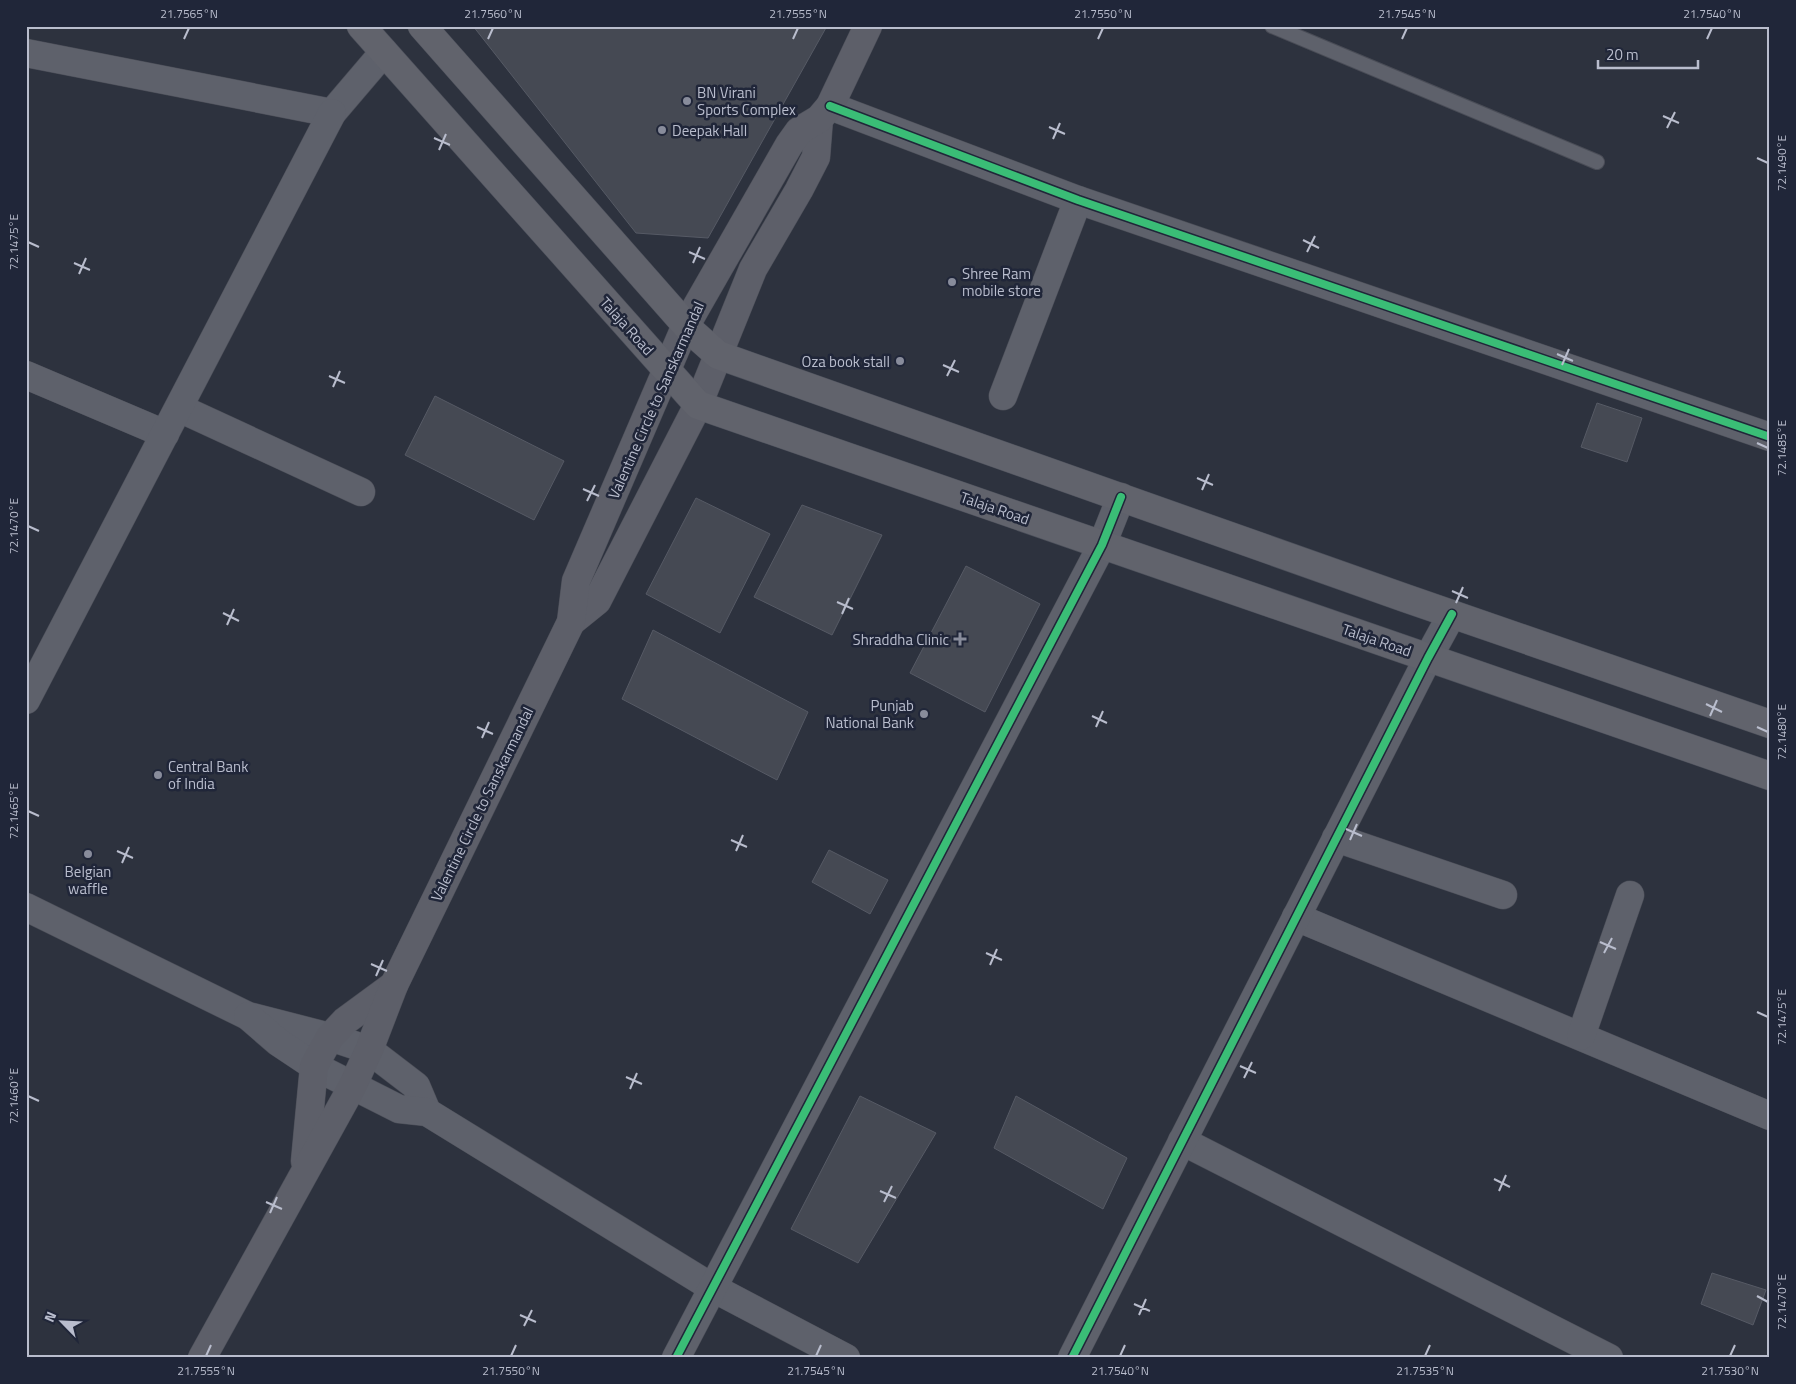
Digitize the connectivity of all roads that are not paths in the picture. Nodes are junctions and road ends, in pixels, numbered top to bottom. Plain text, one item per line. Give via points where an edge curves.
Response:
1 (362, 26) edge
2 (422, 26) edge
3 (868, 26) edge
4 (1272, 26) edge
5 (26, 52) edge
6 (384, 52) junction
7 (824, 112) junction
8 (332, 113) junction
9 (1597, 162) dead end
10 (1078, 200) junction
11 (686, 325) junction
12 (718, 355) junction
13 (666, 370) junction
14 (26, 375) edge
15 (1003, 396) dead end
16 (698, 405) junction
17 (178, 408) junction
18 (165, 434) junction
19 (1770, 437) edge
20 (361, 492) dead end
21 (1121, 498) junction
22 (1102, 545) junction
23 (1452, 614) junction
24 (571, 622) junction
25 (1428, 658) junction
26 (26, 700) edge
27 (1770, 724) edge
28 (1770, 776) edge
29 (1336, 838) junction
30 (1502, 895) dead end
31 (1630, 895) dead end
32 (26, 907) edge
33 (1296, 916) junction
34 (394, 985) junction
35 (248, 1016) junction
36 (1581, 1036) junction
37 (330, 1037) junction
38 (369, 1050) junction
39 (314, 1066) junction
40 (352, 1086) junction
41 (427, 1112) junction
42 (1770, 1116) edge
43 (1182, 1141) junction
44 (304, 1174) junction
45 (713, 1288) junction
46 (202, 1358) edge
47 (676, 1358) edge
48 (846, 1358) edge
49 (1072, 1358) edge
50 (1609, 1358) edge

1 - 6 main road, Talaja Road
2 - 11 main road
3 - 7 main road, Valentine Circle to Sanskarmandal
4 - 9 lane
5 - 8 street
6 - 8 street
6 - 13 main road, Talaja Road
7 - 10 street
7 - 11 main road, Valentine Circle to Sanskarmandal via 799,131 789,145
7 - 12 main road, Valentine Circle to Sanskarmandal via 816,157 753,269
8 - 17 street
10 - 15 street
10 - 19 street
11 - 12 main road
11 - 13 main road, Valentine Circle to Sanskarmandal
12 - 16 main road, Valentine Circle to Sanskarmandal
12 - 21 main road
13 - 16 main road, Talaja Road
13 - 24 main road, Valentine Circle to Sanskarmandal via 576,581
14 - 18 street
16 - 22 main road, Talaja Road
16 - 24 main road, Valentine Circle to Sanskarmandal via 597,601
17 - 18 street
17 - 20 street
18 - 26 street
21 - 22 street
21 - 23 main road
22 - 25 main road, Talaja Road
22 - 45 street
23 - 25 street
23 - 27 main road
24 - 34 main road, Valentine Circle to Sanskarmandal
25 - 28 main road, Talaja Road
25 - 29 street
29 - 30 street
29 - 33 street
31 - 36 street
32 - 35 street
33 - 36 street
33 - 43 street
34 - 37 main road, Valentine Circle to Sanskarmandal via 345,1021
34 - 38 main road, Valentine Circle to Sanskarmandal
35 - 37 street
35 - 39 street via 278,1042
36 - 42 street
37 - 38 street
37 - 39 main road, Valentine Circle to Sanskarmandal
38 - 40 main road, Valentine Circle to Sanskarmandal
38 - 41 street via 416,1086
39 - 40 street
39 - 44 main road, Valentine Circle to Sanskarmandal
40 - 41 street via 399,1109
40 - 44 main road, Valentine Circle to Sanskarmandal
41 - 45 street
43 - 49 street
43 - 50 street
44 - 46 main road, Valentine Circle to Sanskarmandal
45 - 47 street
45 - 48 street

